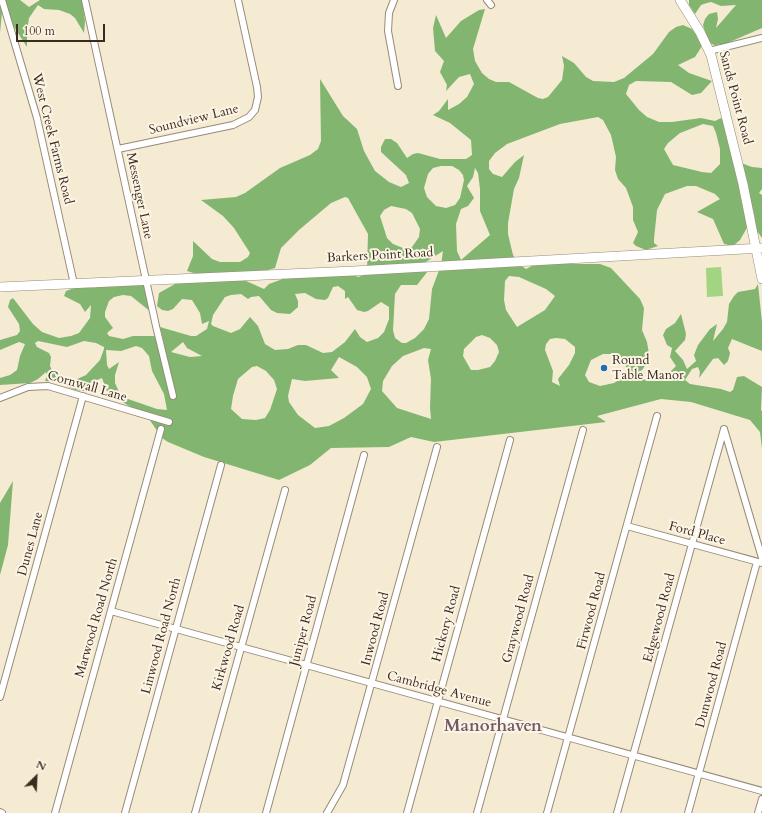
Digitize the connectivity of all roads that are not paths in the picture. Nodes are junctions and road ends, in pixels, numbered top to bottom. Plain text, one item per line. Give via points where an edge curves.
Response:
1 (2, 0) edge
2 (86, 0) edge
3 (238, 0) edge
4 (394, 0) edge
5 (680, 0) edge
6 (762, 38) edge
7 (709, 51) junction
8 (398, 86) dead end
9 (118, 149) junction
10 (759, 248) edge
11 (762, 279) edge
12 (146, 280) junction
13 (74, 284) junction
14 (0, 287) edge
15 (83, 396) junction
16 (173, 396) dead end
17 (0, 398) edge
18 (657, 416) dead end
19 (169, 422) dead end
20 (161, 429) dead end
21 (583, 430) dead end
22 (510, 440) dead end
23 (437, 447) dead end
24 (364, 455) dead end
25 (221, 465) dead end
26 (285, 490) dead end
27 (626, 526) junction
28 (692, 544) junction
29 (760, 561) edge
30 (111, 611) junction
31 (176, 629) junction
32 (241, 647) junction
33 (306, 665) junction
34 (372, 683) junction
35 (0, 697) edge
36 (438, 701) junction
37 (503, 719) junction
38 (568, 737) junction
39 (634, 755) junction
40 (699, 773) junction
41 (762, 791) edge
42 (762, 799) edge
43 (55, 813) edge
44 (125, 813) edge
45 (195, 813) edge
46 (266, 813) edge
47 (327, 813) edge
48 (407, 813) edge
49 (477, 813) edge
50 (547, 813) edge
51 (618, 813) edge
52 (688, 813) edge
53 (758, 813) edge

1 - 13 street, West Creek Farms Road via 37,118
2 - 9 street, Messenger Lane
3 - 9 street, Soundview Lane via 257,87 255,110 249,117 233,124
4 - 8 street via 389,13 388,31
5 - 7 street, Sands Point Road
6 - 7 street
7 - 10 street, Sands Point Road via 728,117
9 - 12 street, Messenger Lane
10 - 11 street, Sands Point Road
10 - 12 street, Barkers Point Road
12 - 13 street, Barkers Point Road
12 - 16 street, Messenger Lane
13 - 14 street, Barkers Point Road
15 - 17 street, Cornwall Lane via 40,385
15 - 19 street, Cornwall Lane
15 - 35 street, Dunes Lane
18 - 27 street, Firwood Road
20 - 30 street, Marwood Road North
21 - 37 street, Graywood Road
22 - 36 street, Hickory Road
23 - 34 street, Inwood Road
24 - 33 street, Juniper Road
25 - 31 street, Linwood Road North
26 - 32 street, Kirkwood Road
27 - 28 street, Ford Place
27 - 38 street, Firwood Road
28 - 29 street, Ford Place
28 - 29 street, Edgewood Road via 724,429
28 - 39 street, Edgewood Road
29 - 40 street, Dunwood Road
30 - 31 street, Cambridge Avenue
30 - 43 street, Marwood Road North
31 - 32 street, Cambridge Avenue
31 - 44 street, Linwood Road North
32 - 33 street, Cambridge Avenue
32 - 45 street, Kirkwood Road
33 - 34 street, Cambridge Avenue
33 - 46 street, Juniper Road
34 - 36 street, Cambridge Avenue
34 - 47 street, Inwood Road via 343,785
36 - 37 street, Cambridge Avenue
36 - 48 street, Hickory Road
37 - 38 street, Cambridge Avenue
37 - 49 street, Graywood Road
38 - 39 street, Cambridge Avenue
38 - 50 street, Firwood Road
39 - 40 street, Cambridge Avenue
39 - 51 street, Edgewood Road
40 - 41 street, Cambridge Avenue
40 - 52 street, Dunwood Road
42 - 53 street

